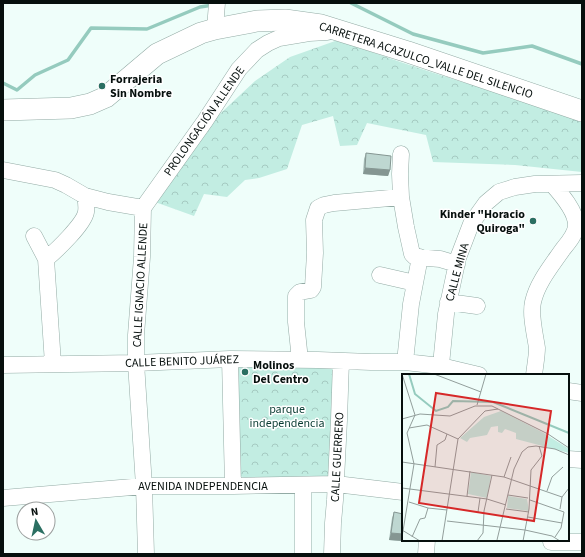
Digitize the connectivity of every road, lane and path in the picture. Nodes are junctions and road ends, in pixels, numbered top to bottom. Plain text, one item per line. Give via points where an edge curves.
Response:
1 (217, 3) edge
2 (215, 29) junction
3 (342, 31) junction
4 (3, 110) edge
5 (582, 112) edge
6 (401, 154) dead end
7 (3, 170) edge
8 (582, 183) edge
9 (552, 184) junction
10 (85, 196) junction
11 (401, 197) junction
12 (143, 208) junction
13 (34, 236) dead end
14 (420, 257) junction
15 (46, 258) junction
16 (457, 264) junction
17 (380, 275) dead end
18 (415, 283) junction
19 (448, 302) junction
20 (477, 306) dead end
21 (230, 359) junction
22 (300, 360) junction
23 (341, 361) junction
24 (405, 362) junction
25 (136, 363) junction
26 (53, 364) junction
27 (3, 366) edge
28 (441, 371) edge
29 (470, 374) edge
30 (534, 374) edge
31 (569, 391) edge
32 (582, 393) edge
33 (569, 459) edge
34 (582, 460) edge
35 (336, 484) junction
36 (303, 485) junction
37 (144, 486) junction
38 (233, 486) junction
39 (402, 492) edge
40 (3, 498) edge
41 (427, 541) edge
42 (582, 542) edge
43 (551, 545) edge
44 (146, 554) edge
45 (302, 554) edge
46 (332, 554) edge
47 (426, 554) edge

1 - 2 street
2 - 3 main road, CARRETERA ACAZULCO_VALLE DEL SILENCIO via 285,20 322,25
2 - 4 main road, CARRETERA ACAZULCO_VALLE DEL SILENCIO via 157,54 106,97 90,104 71,108
3 - 5 main road, CARRETERA ACAZULCO_VALLE DEL SILENCIO
3 - 12 street, PROLONGACIÓN ALLENDE via 279,38 257,50 239,69
6 - 11 street via 395,174
7 - 10 street via 54,180
8 - 9 street, CALLE MINA
9 - 16 street, CALLE MINA via 515,187 499,192 486,203 471,224
9 - 30 street via 571,208 576,226 545,275 532,304 537,350
10 - 12 street
10 - 15 street via 85,217
11 - 14 street via 411,252 413,256
11 - 22 street via 334,203 318,208 314,220 313,287 296,296
12 - 25 street, CALLE IGNACIO ALLENDE
13 - 15 street
14 - 16 street
14 - 18 street
15 - 26 street
16 - 19 street, CALLE MINA
17 - 18 street
18 - 24 street
19 - 20 street
19 - 28 street, CALLE MINA
21 - 22 street, CALLE BENITO JUÁREZ
21 - 25 street, CALLE BENITO JUÁREZ
21 - 38 street
22 - 23 street, CALLE BENITO JUÁREZ
23 - 24 street, CALLE BENITO JUÁREZ
23 - 35 street, CALLE GUERRERO
24 - 28 street, CALLE BENITO JUÁREZ
25 - 26 street, CALLE BENITO JUÁREZ
25 - 37 street, CALLE IGNACIO ALLENDE
26 - 27 street, CALLE BENITO JUÁREZ
28 - 29 street, CALLE BENITO JUÁREZ
31 - 32 street
33 - 34 street
35 - 36 street, AVENIDA INDEPENDENCIA
35 - 39 street, AVENIDA INDEPENDENCIA
35 - 46 street, CALLE GUERRERO
36 - 38 street, AVENIDA INDEPENDENCIA
36 - 45 street
37 - 38 street, AVENIDA INDEPENDENCIA
37 - 40 street, AVENIDA INDEPENDENCIA
37 - 44 street, CALLE IGNACIO ALLENDE
41 - 47 street
42 - 43 street

